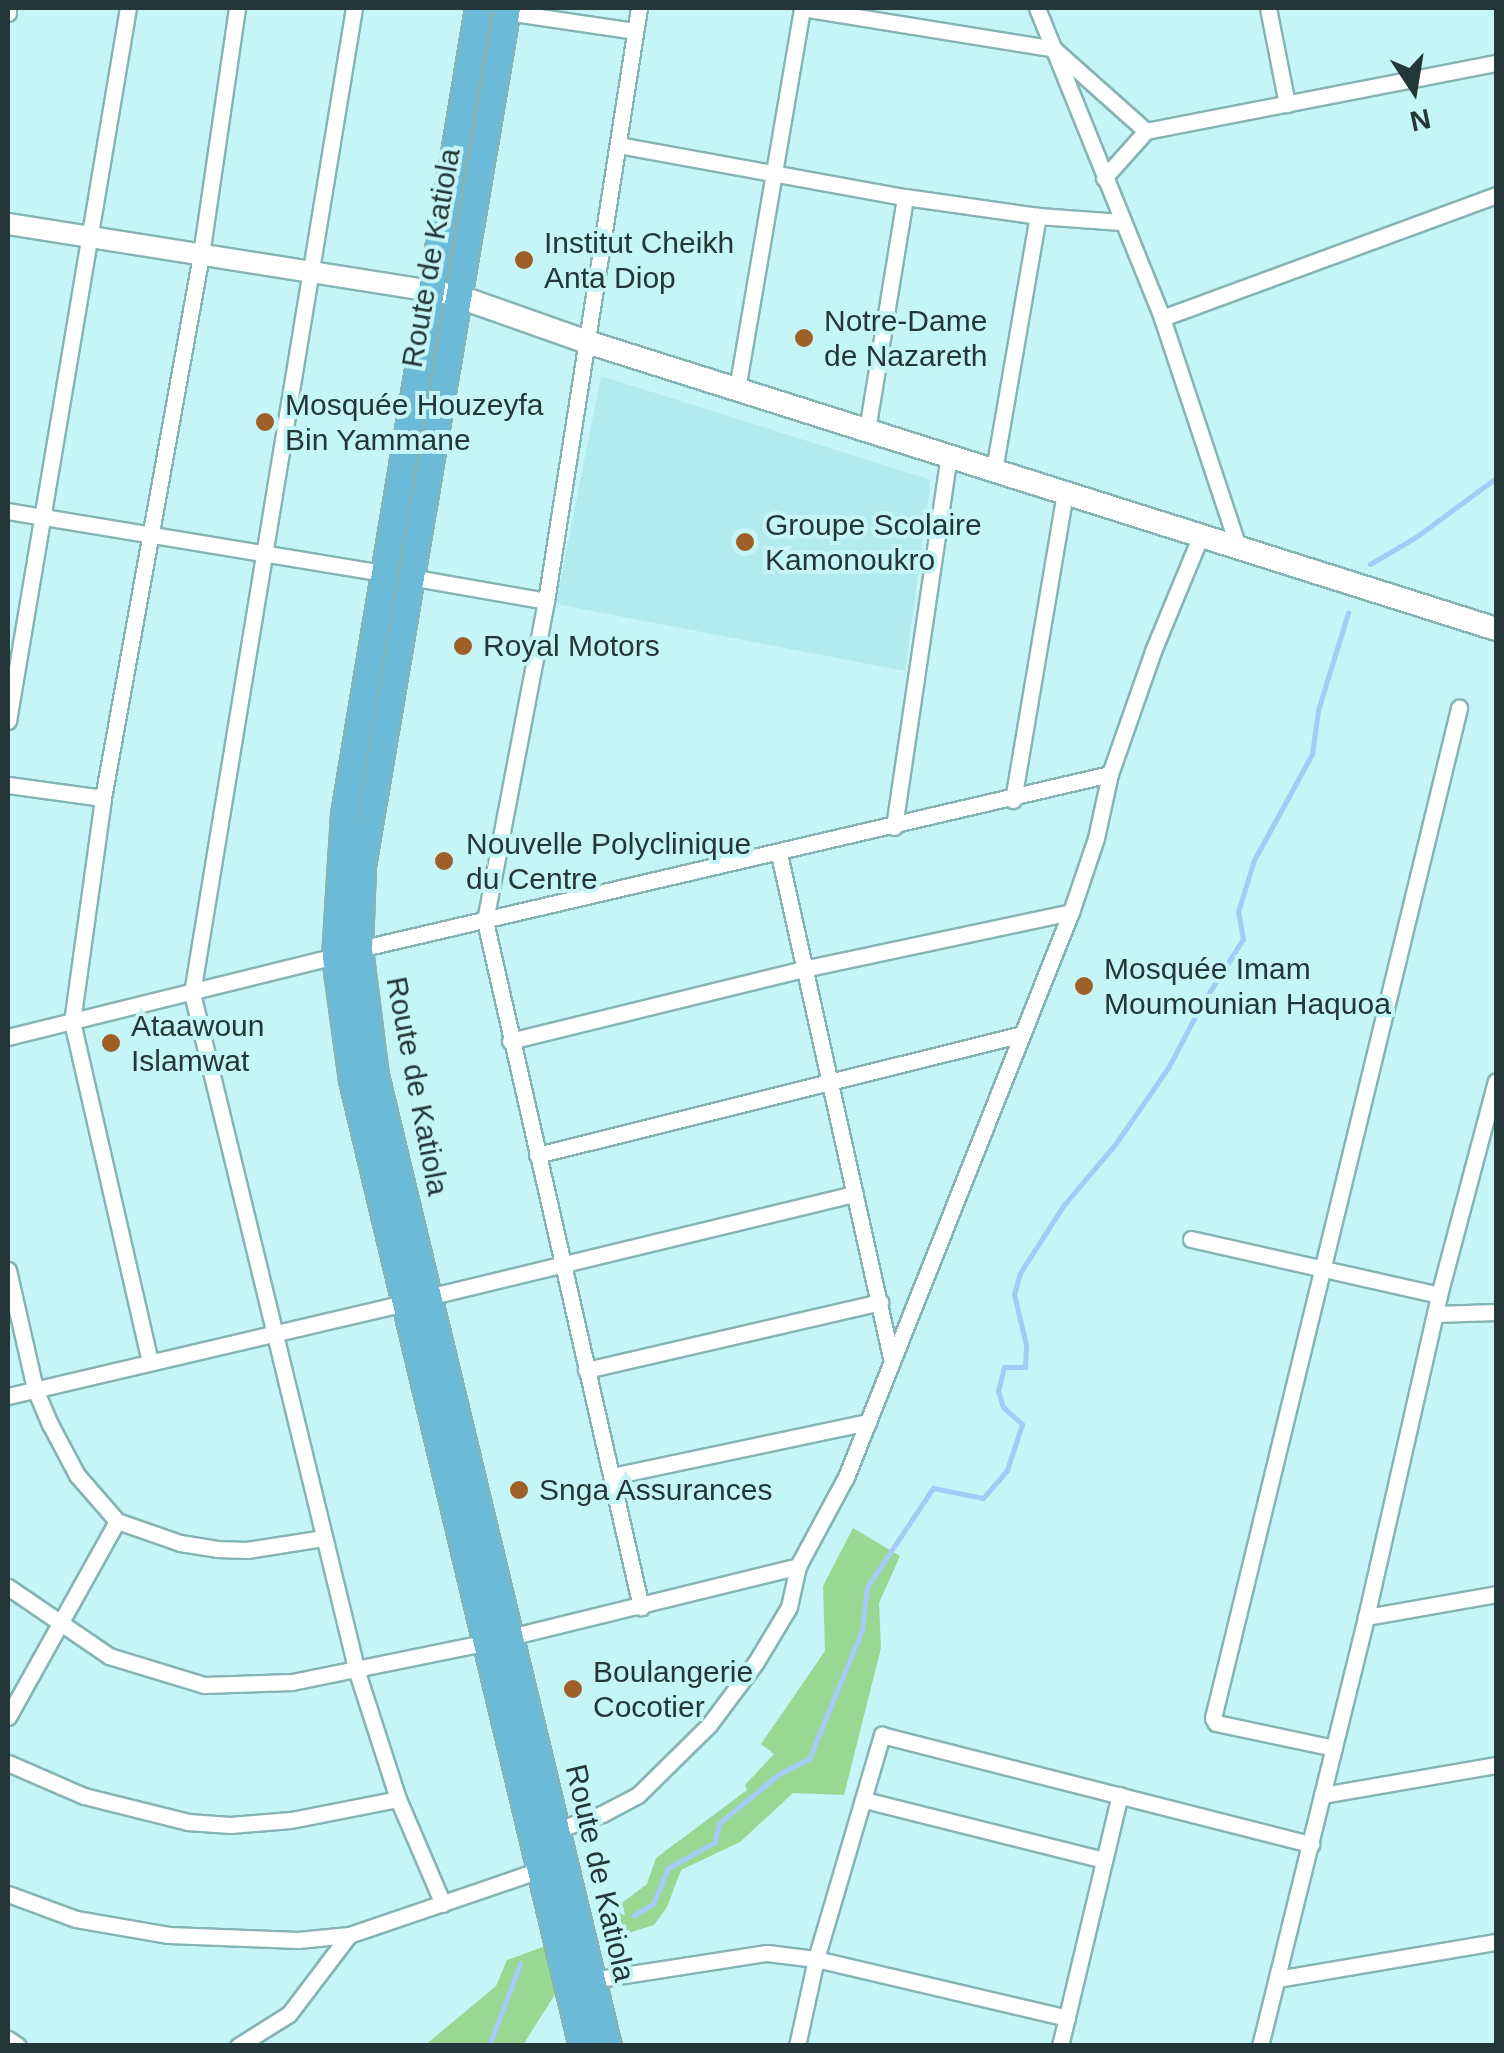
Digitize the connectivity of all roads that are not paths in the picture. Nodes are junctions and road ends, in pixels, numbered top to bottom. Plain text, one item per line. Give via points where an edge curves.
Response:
1 (128, 8) edge
2 (237, 8) edge
3 (354, 8) edge
4 (478, 8) edge
5 (638, 8) edge
6 (802, 8) edge
7 (1038, 8) edge
8 (1268, 8) edge
9 (507, 10) edge
10 (634, 31) junction
11 (1054, 49) junction
12 (1496, 63) edge
13 (1287, 104) junction
14 (1146, 132) junction
15 (618, 145) junction
16 (776, 172) junction
17 (1104, 178) junction
18 (1496, 195) edge
19 (905, 197) junction
20 (1038, 216) junction
21 (1122, 222) junction
22 (8, 224) edge
23 (91, 234) junction
24 (200, 255) junction
25 (313, 270) junction
26 (445, 293) junction
27 (1162, 318) junction
28 (587, 342) junction
29 (737, 389) junction
30 (868, 430) junction
31 (949, 456) junction
32 (994, 470) junction
33 (1064, 492) junction
34 (8, 511) edge
35 (42, 517) junction
36 (150, 533) junction
37 (1201, 535) junction
38 (1238, 547) junction
39 (266, 554) junction
40 (397, 575) junction
41 (546, 601) junction
42 (1496, 629) edge
43 (1459, 708) dead end
44 (8, 721) edge
45 (1110, 774) junction
46 (8, 785) edge
47 (103, 798) junction
48 (1013, 800) junction
49 (894, 827) junction
50 (779, 854) junction
51 (1070, 912) junction
52 (485, 921) junction
53 (347, 952) junction
54 (803, 968) junction
55 (192, 993) junction
56 (72, 1022) junction
57 (1021, 1034) junction
58 (8, 1036) edge
59 (510, 1041) junction
60 (1496, 1081) edge
61 (830, 1085) junction
62 (1489, 1138) edge
63 (537, 1155) junction
64 (855, 1194) junction
65 (1192, 1239) dead end
66 (561, 1262) junction
67 (8, 1270) edge
68 (1322, 1270) junction
69 (1439, 1295) junction
70 (416, 1300) junction
71 (880, 1302) junction
72 (1496, 1312) edge
73 (1435, 1314) junction
74 (275, 1333) junction
75 (150, 1362) junction
76 (892, 1363) junction
77 (586, 1370) junction
78 (35, 1389) junction
79 (8, 1396) edge
80 (868, 1422) junction
81 (612, 1476) junction
82 (116, 1522) junction
83 (324, 1538) junction
84 (798, 1566) junction
85 (8, 1587) edge
86 (1496, 1594) edge
87 (640, 1607) junction
88 (1366, 1617) junction
89 (61, 1627) junction
90 (510, 1636) junction
91 (484, 1643) junction
92 (357, 1672) junction
93 (8, 1717) edge
94 (1334, 1748) junction
95 (8, 1762) edge
96 (1496, 1765) edge
97 (1120, 1795) junction
98 (1322, 1796) junction
99 (398, 1799) junction
100 (865, 1800) junction
101 (557, 1830) junction
102 (1310, 1844) junction
103 (1104, 1860) junction
104 (550, 1866) junction
105 (8, 1894) edge
106 (443, 1904) junction
107 (349, 1935) junction
108 (1496, 1942) edge
109 (816, 1959) junction
110 (1277, 1979) junction
111 (592, 1980) junction
112 (1066, 2018) junction
113 (8, 2039) edge
114 (18, 2046) edge
115 (238, 2046) edge
116 (582, 2046) edge
117 (608, 2046) edge
118 (797, 2046) edge
119 (1060, 2046) edge
120 (1260, 2046) edge

1 - 23 street
2 - 24 street
3 - 25 street
4 - 26 highway, Route de Katiola
5 - 10 street
6 - 11 street
6 - 16 street
7 - 11 street
8 - 13 street
9 - 10 street
9 - 26 highway, Route de Katiola
10 - 15 street
11 - 14 street
11 - 17 street
12 - 13 street
13 - 14 street
14 - 17 street
15 - 16 street
15 - 28 street
16 - 19 street
16 - 29 street
17 - 21 street
18 - 27 street
19 - 20 street
19 - 30 street
20 - 21 street
20 - 32 street
21 - 27 street
22 - 23 street
23 - 24 street
23 - 35 street
24 - 25 street
24 - 36 street
25 - 26 street
25 - 39 street
26 - 28 main road
26 - 40 highway, Route de Katiola
27 - 38 street
28 - 29 main road
28 - 41 street
29 - 30 main road
30 - 31 main road
31 - 32 main road
31 - 49 street
32 - 33 main road
33 - 37 main road
33 - 48 street
34 - 35 street
35 - 36 street
35 - 44 street
36 - 39 street
36 - 47 street
37 - 38 main road
37 - 45 street
38 - 42 main road
39 - 40 street
39 - 55 street
40 - 41 street
40 - 53 highway, Route de Katiola
41 - 52 street
43 - 68 street
45 - 48 street
45 - 51 street
46 - 47 street
47 - 56 street
48 - 49 street
49 - 50 street
50 - 52 street
50 - 54 street
51 - 54 street
51 - 57 street
52 - 53 street
52 - 59 street
53 - 55 street
53 - 70 highway, Route de Katiola
54 - 59 street
54 - 61 street
55 - 56 street
55 - 74 street
56 - 58 street
56 - 75 street
57 - 61 street
57 - 76 street
59 - 63 street
60 - 62 street
61 - 63 street
61 - 64 street
62 - 69 street
63 - 66 street
64 - 66 street
64 - 71 street
65 - 68 street
66 - 70 street
66 - 77 street
67 - 78 street
68 - 69 street
68 - 94 street via 1213,1718
69 - 73 street
70 - 74 street
70 - 90 highway, Route de Katiola
70 - 91 highway, Route de Katiola
71 - 76 street
71 - 77 street
72 - 73 street
73 - 88 street
74 - 75 street
74 - 83 street
75 - 78 street
76 - 80 street
77 - 81 street
78 - 79 street
78 - 82 street via 77,1475
80 - 81 street
80 - 84 street
81 - 87 street
82 - 83 street via 216,1549
82 - 89 street
83 - 92 street
84 - 87 street
84 - 101 street via 789,1608 709,1725 638,1794
85 - 89 street
86 - 88 street
87 - 90 street
88 - 94 street
89 - 92 street via 109,1656 204,1685 246,1687
89 - 93 street
90 - 101 highway, Route de Katiola
91 - 92 street
91 - 104 highway, Route de Katiola
92 - 99 street
94 - 98 street
95 - 99 street via 84,1796 188,1822 291,1820
96 - 98 street
97 - 100 street via 882,1735
97 - 102 street
97 - 103 street
98 - 102 street
99 - 106 street
100 - 103 street
100 - 109 street
101 - 104 highway, Route de Katiola
102 - 110 street
103 - 112 street
104 - 106 street
104 - 111 highway, Route de Katiola
104 - 116 highway, Route de Katiola
105 - 107 street via 76,1919 169,1935
106 - 107 street
107 - 115 street via 289,2014
108 - 110 street
109 - 111 street via 743,1954
109 - 112 street
109 - 118 street
110 - 120 street
111 - 117 highway, Route de Katiola
112 - 119 street
113 - 114 street

